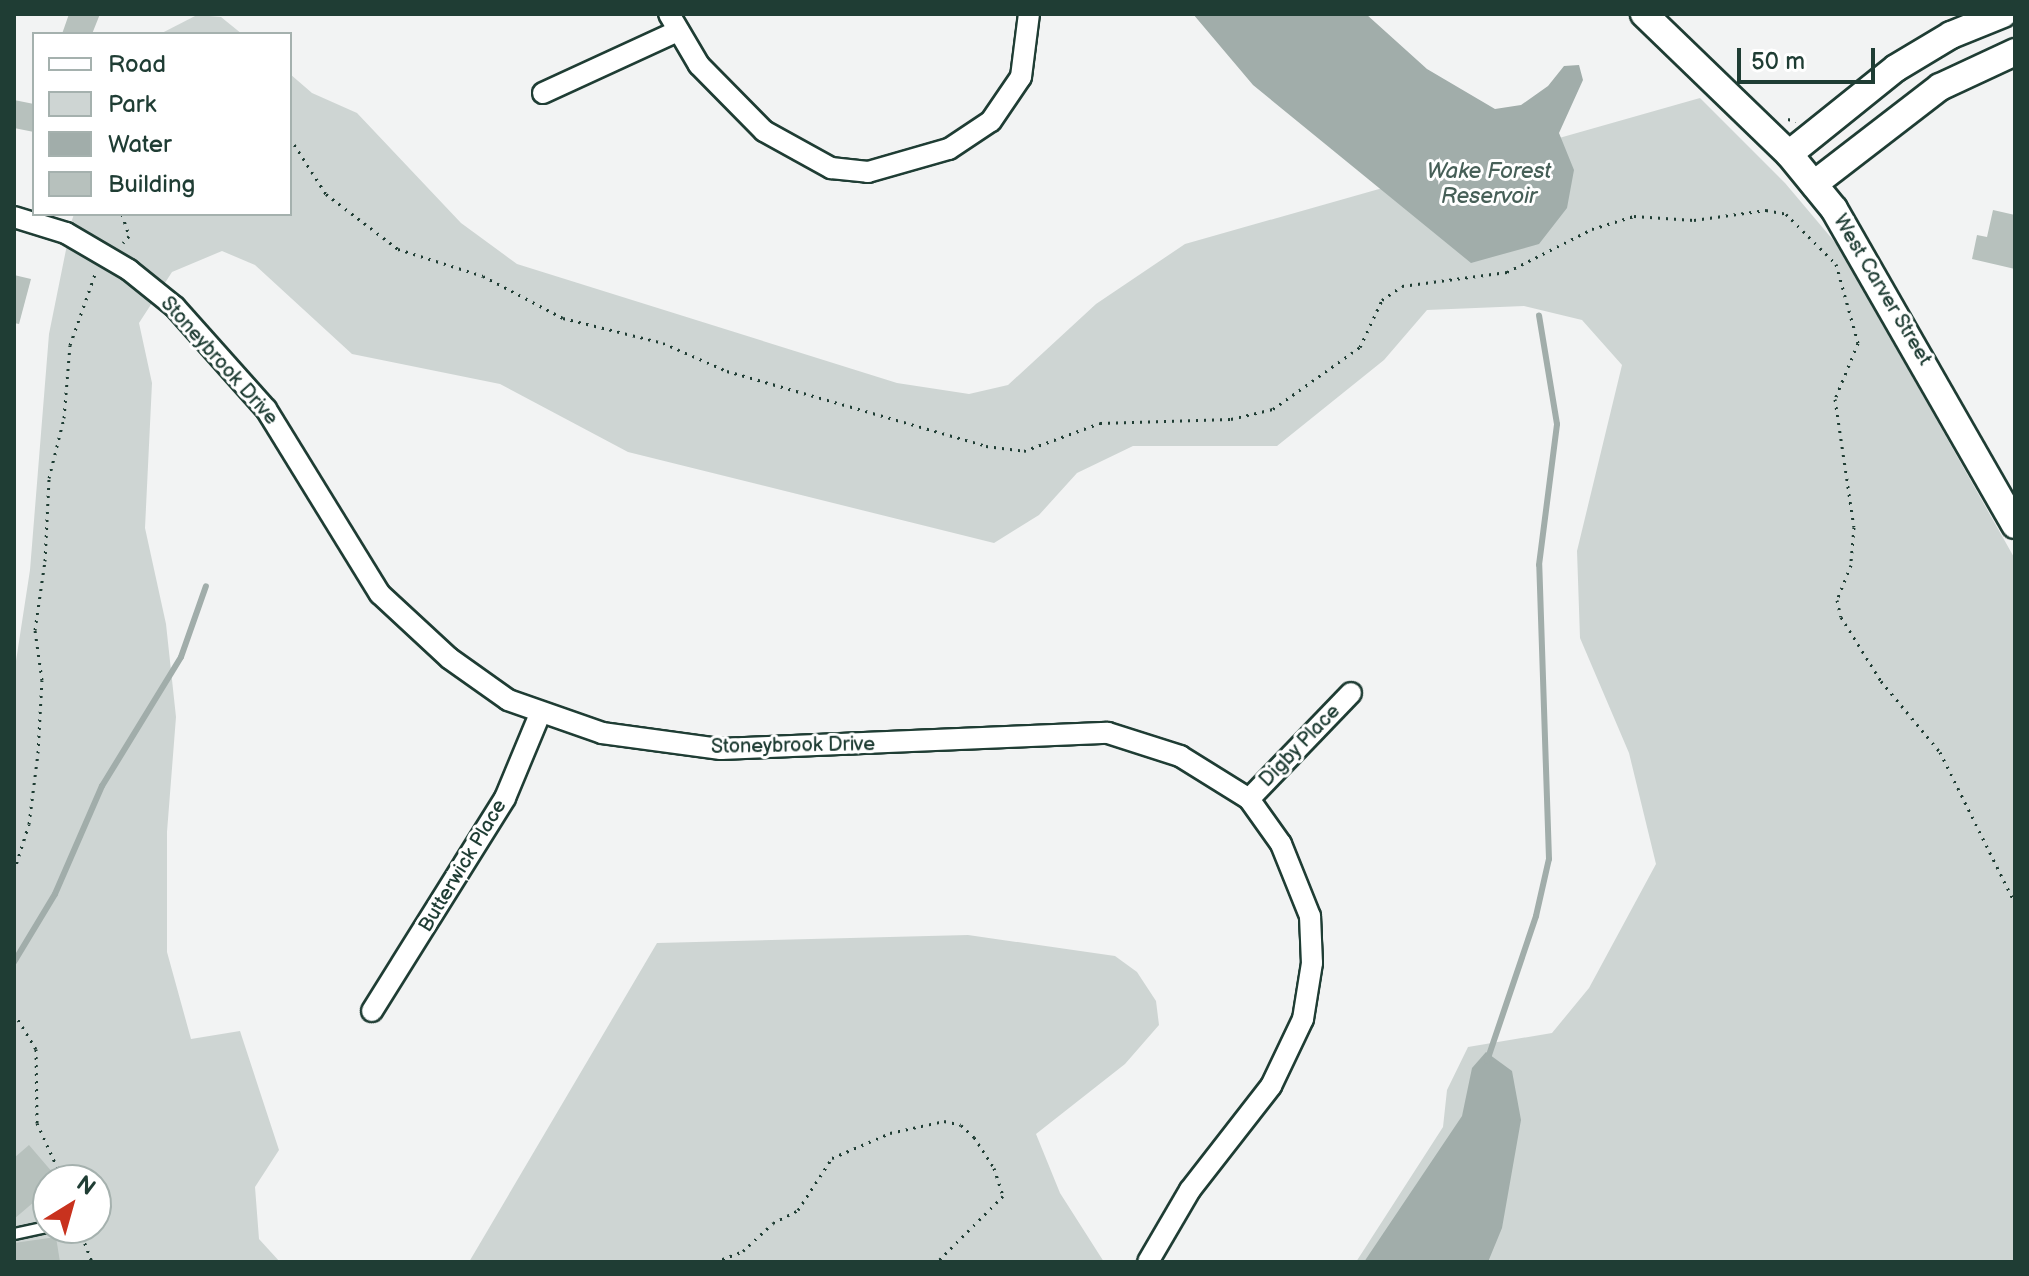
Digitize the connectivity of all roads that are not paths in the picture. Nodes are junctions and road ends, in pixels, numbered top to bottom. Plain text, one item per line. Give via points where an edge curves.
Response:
1 (1029, 14) edge
2 (1644, 14) edge
3 (2003, 14) edge
4 (673, 23) edge
5 (2015, 52) edge
6 (543, 93) dead end
7 (1789, 154) junction
8 (1814, 184) junction
9 (14, 217) edge
10 (2015, 525) edge
11 (1351, 693) dead end
12 (540, 714) junction
13 (1249, 799) junction
14 (372, 1011) dead end
15 (1148, 1262) edge

1 - 4 street via 1021,77 991,121 949,149 868,172 822,165 764,131 725,96
2 - 7 street, West Carver Street
3 - 7 street via 1951,35 1896,68
4 - 6 street
5 - 8 street via 1930,94
7 - 8 street, West Carver Street
8 - 10 street, West Carver Street via 1868,261
9 - 12 street, Stoneybrook Drive via 66,233 175,307 266,409 380,594 478,680
11 - 13 street, Digby Place
12 - 13 street, Stoneybrook Drive via 663,745 721,749 1108,733 1180,756
12 - 14 street, Butterwick Place via 505,798
13 - 15 street, Stoneybrook Drive via 1281,844 1310,916 1312,963 1303,1019 1271,1086 1190,1190

